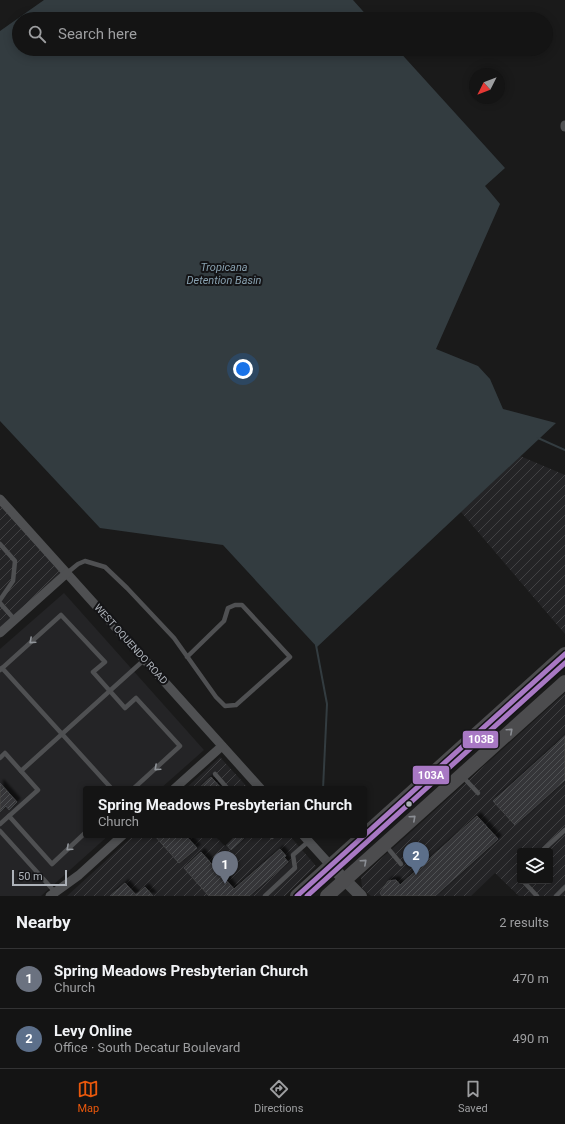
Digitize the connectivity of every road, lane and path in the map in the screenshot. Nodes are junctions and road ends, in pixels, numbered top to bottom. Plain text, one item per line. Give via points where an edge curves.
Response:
1 (0, 499) edge
2 (0, 544) edge
3 (67, 573) junction
4 (0, 600) edge
5 (0, 603) edge
6 (15, 620) junction
7 (0, 633) edge
8 (565, 654) edge
9 (187, 657) junction
10 (144, 660) junction
11 (1, 669) edge
12 (565, 682) edge
13 (109, 690) junction
14 (62, 734) junction
15 (222, 746) junction
16 (0, 758) edge
17 (21, 771) junction
18 (215, 774) dead end
19 (461, 774) junction
20 (109, 786) edge
21 (136, 786) edge
22 (177, 786) edge
23 (225, 786) edge
24 (259, 786) edge
25 (478, 793) dead end
26 (9, 816) junction
27 (0, 824) edge
28 (565, 830) edge
29 (0, 831) edge
30 (367, 833) edge
31 (83, 835) edge
32 (120, 838) edge
33 (306, 838) edge
34 (361, 838) edge
35 (384, 844) junction
36 (545, 848) edge
37 (401, 864) dead end
38 (330, 866) junction
39 (344, 880) junction
40 (526, 884) edge
41 (565, 888) edge
42 (53, 894) edge
43 (265, 896) edge
44 (298, 896) edge
45 (327, 896) edge
46 (360, 896) edge
47 (537, 896) edge
48 (556, 896) edge

1 - 3 street, WEST OQUENDO ROAD
2 - 4 lane via 15,561 13,581
3 - 6 street
3 - 9 lane via 85,561 105,567 174,638
3 - 10 street, WEST OQUENDO ROAD
5 - 6 lane
6 - 7 street
8 - 30 main road
9 - 9 lane via 225,706 236,704 290,657 242,605 228,608 224,622
10 - 13 lane
10 - 15 street, WEST OQUENDO ROAD
13 -> 11 lane via 93,672 105,662 61,615
11 - 14 lane
19 -> 12 main road
13 - 14 lane
13 -> 21 lane via 125,708 136,698 180,746
14 - 17 lane
14 - 20 lane
15 - 22 street
15 - 24 street, WEST OQUENDO ROAD
16 - 17 lane via 5,753
17 - 26 lane via 38,790
18 - 23 lane
19 - 25 lane
35 -> 19 main road
26 - 27 lane
31 -> 26 lane via 52,864
28 - 36 lane
29 - 42 lane
32 - 42 street via 79,875
33 - 38 street
33 - 43 lane via 293,856 295,868
34 - 38 main road
35 - 37 lane
39 -> 35 main road
38 - 39 street
38 - 44 main road
39 - 45 main road
39 - 46 street
40 - 47 lane
41 - 48 lane

